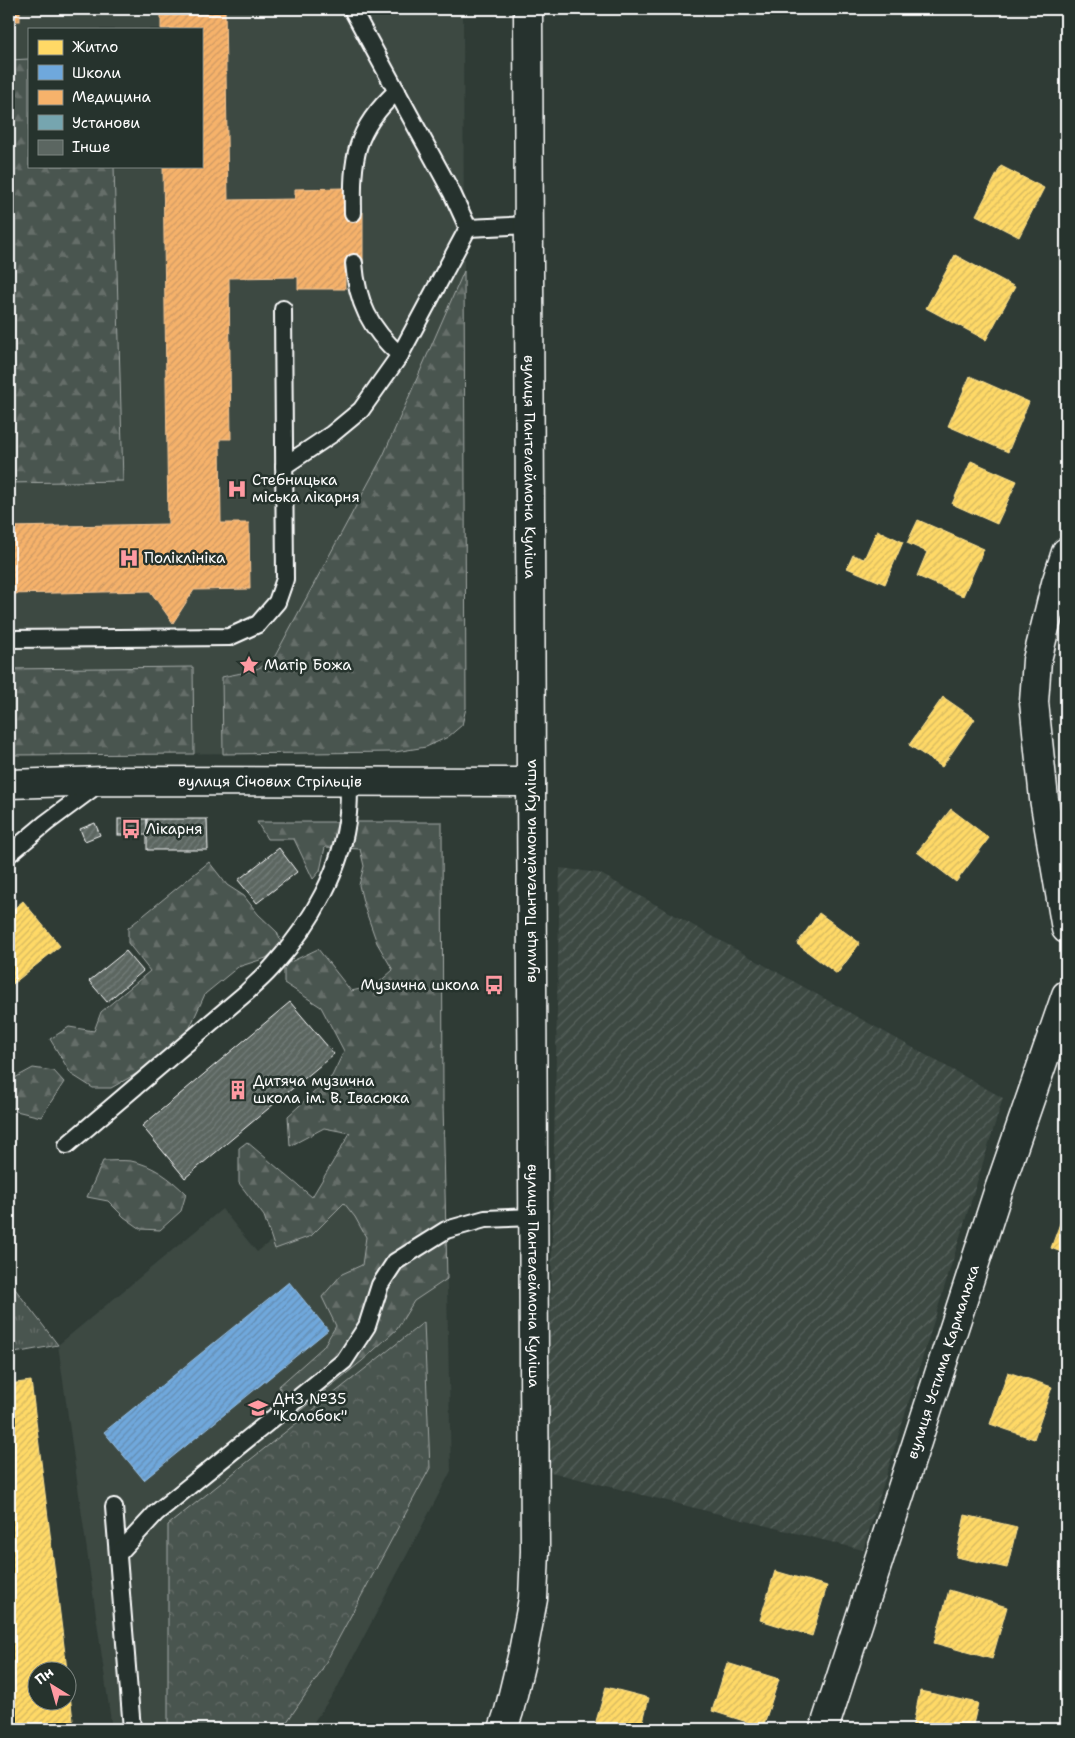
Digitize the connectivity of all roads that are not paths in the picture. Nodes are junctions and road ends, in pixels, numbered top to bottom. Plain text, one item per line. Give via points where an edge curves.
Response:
1 (352, 9) edge
2 (528, 9) edge
3 (396, 92) junction
4 (354, 213) dead end
5 (529, 225) junction
6 (468, 228) junction
7 (354, 263) dead end
8 (283, 309) dead end
9 (400, 355) junction
10 (284, 466) junction
11 (1066, 552) edge
12 (1061, 584) edge
13 (9, 640) edge
14 (103, 781) junction
15 (349, 782) junction
16 (531, 782) junction
17 (9, 784) edge
18 (9, 854) edge
19 (1066, 929) edge
20 (1066, 995) edge
21 (67, 1145) dead end
22 (533, 1217) junction
23 (114, 1507) dead end
24 (118, 1553) junction
25 (132, 1729) edge
26 (503, 1729) edge
27 (824, 1729) edge

1 - 3 lane
2 - 5 street, вулиця Пантелеймона Куліша
3 - 4 lane via 367,126 356,153 352,177
3 - 6 lane
5 - 6 lane
5 - 16 street, вулиця Пантелеймона Куліша
6 - 9 lane
7 - 9 lane via 355,280 368,319
8 - 10 lane
9 - 10 lane via 361,410
10 - 13 lane via 285,579 277,602 258,624 229,637
11 - 12 street
12 - 19 street via 1037,660 1034,702 1044,799
14 - 15 street, вулиця Січових Стрільців
14 - 17 street, вулиця Січових Стрільців
14 - 18 lane
15 - 16 street, вулиця Січових Стрільців
15 - 21 lane via 342,847 327,886 303,928 274,966
16 - 22 street, вулиця Пантелеймона Куліша
20 - 27 street, вулиця Устима Кармалюка via 997,1195
22 - 24 lane via 486,1219 446,1230 395,1262 380,1285 367,1326 344,1361 156,1513
22 - 26 street, вулиця Пантелеймона Куліша via 533,1599 510,1711
23 - 24 lane
24 - 25 lane

